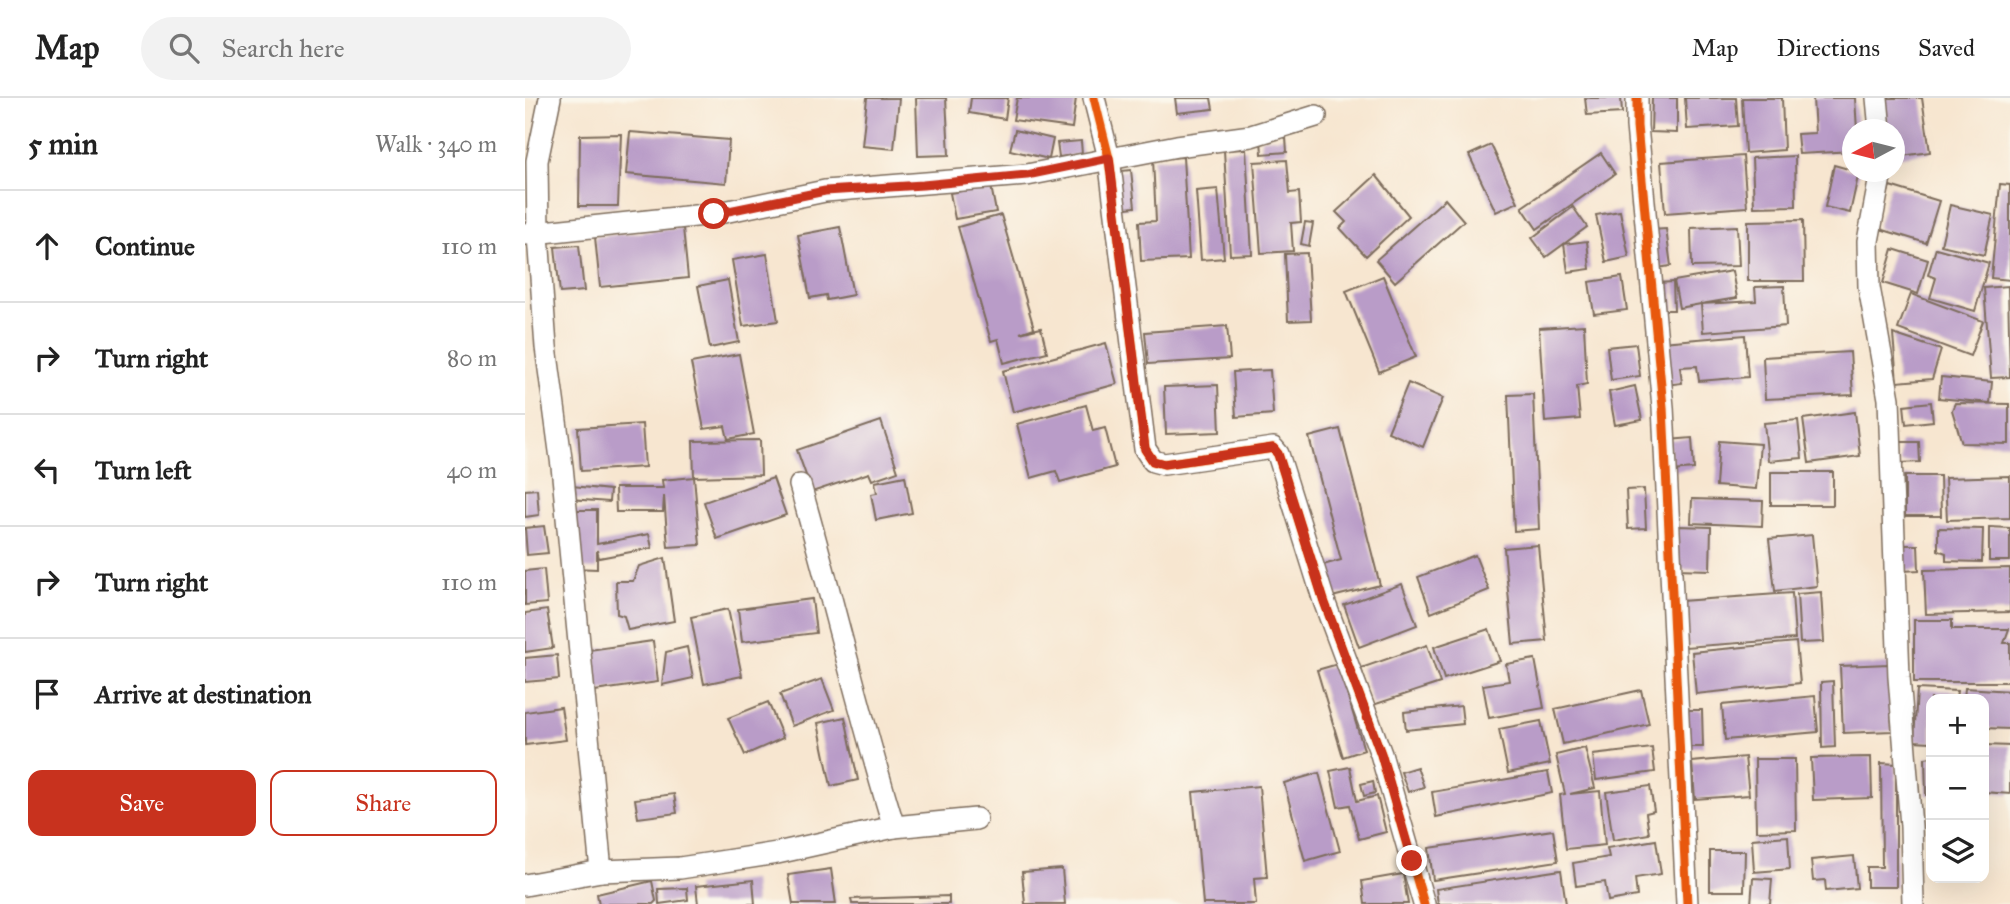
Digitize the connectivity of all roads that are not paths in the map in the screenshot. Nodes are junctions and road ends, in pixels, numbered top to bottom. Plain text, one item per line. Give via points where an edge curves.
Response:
1 (550, 98) edge
2 (1094, 98) edge
3 (1637, 98) edge
4 (1877, 98) edge
5 (1315, 116) dead end
6 (1879, 119) edge
7 (1109, 158) junction
8 (1879, 182) edge
9 (531, 235) edge
10 (800, 485) dead end
11 (976, 819) dead end
12 (894, 827) junction
13 (601, 871) junction
14 (525, 885) edge
15 (1424, 904) edge
16 (1687, 904) edge
17 (1913, 904) edge

1 - 9 street via 537,161
2 - 7 street
3 - 16 street via 1663,407
4 - 6 street
5 - 7 street via 1251,136
7 - 9 street via 1027,175 825,191 714,214
7 - 15 street via 1145,449 1153,461 1164,464 1273,448 1278,454 1324,601 1381,754
8 - 17 street via 1868,241 1869,287 1889,399
9 - 13 street via 562,466
10 - 12 street
11 - 12 street
12 - 13 street via 777,853 680,867
13 - 14 street

